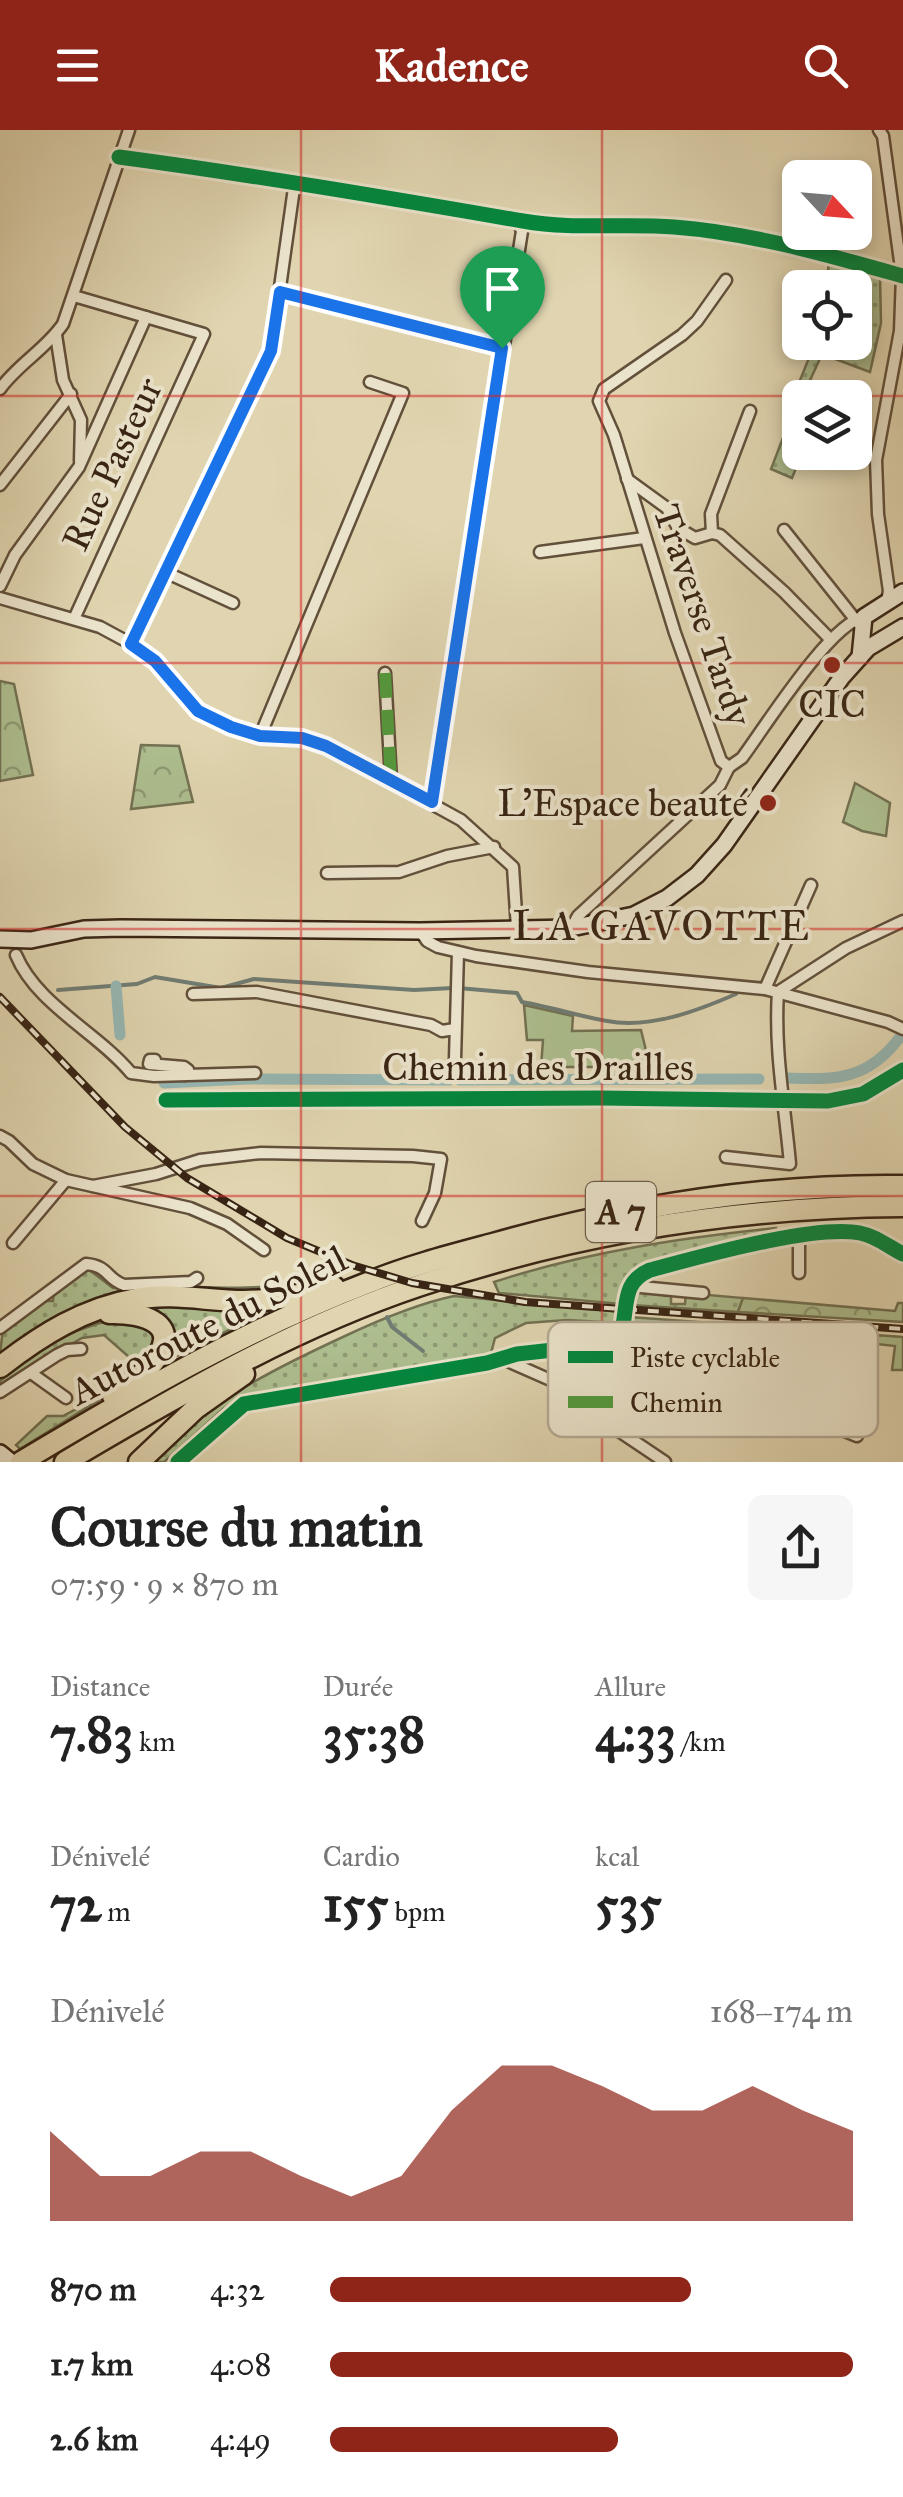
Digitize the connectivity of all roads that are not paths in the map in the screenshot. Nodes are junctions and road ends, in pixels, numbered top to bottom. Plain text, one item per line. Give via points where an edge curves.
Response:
1 (129, 130) edge
2 (884, 132) edge
3 (119, 157) junction
4 (295, 181) junction
5 (518, 220) junction
6 (902, 276) edge
7 (726, 280) dead end
8 (280, 292) junction
9 (74, 296) junction
10 (146, 317) junction
11 (56, 334) junction
12 (502, 348) junction
13 (370, 382) dead end
14 (0, 389) edge
15 (72, 394) junction
16 (750, 410) dead end
17 (79, 467) junction
18 (626, 478) junction
19 (0, 485) edge
20 (784, 530) dead end
21 (712, 532) junction
22 (644, 538) junction
23 (540, 552) dead end
24 (165, 572) junction
25 (0, 586) edge
26 (903, 592) edge
27 (0, 598) edge
28 (887, 601) junction
29 (234, 603) dead end
30 (74, 619) junction
31 (903, 627) edge
32 (843, 628) junction
33 (864, 628) junction
34 (830, 639) junction
35 (131, 644) junction
36 (385, 673) dead end
37 (260, 736) junction
38 (729, 767) junction
39 (390, 780) junction
40 (432, 802) junction
41 (494, 847) junction
42 (327, 873) dead end
43 (812, 885) dead end
44 (903, 922) edge
45 (517, 928) junction
46 (571, 928) junction
47 (420, 932) junction
48 (0, 939) edge
49 (458, 952) junction
50 (16, 955) dead end
51 (765, 988) junction
52 (778, 992) junction
53 (194, 994) dead end
54 (903, 1029) edge
55 (455, 1030) junction
56 (455, 1059) dead end
57 (154, 1060) dead end
58 (903, 1070) edge
59 (255, 1074) dead end
60 (185, 1075) junction
61 (166, 1100) dead end
62 (785, 1102) junction
63 (0, 1136) edge
64 (726, 1157) dead end
65 (66, 1180) junction
66 (93, 1186) junction
67 (903, 1186) edge
68 (903, 1206) edge
69 (422, 1221) dead end
70 (799, 1236) junction
71 (14, 1243) dead end
72 (264, 1250) dead end
73 (903, 1254) edge
74 (404, 1270) junction
75 (799, 1273) dead end
76 (197, 1278) dead end
77 (629, 1288) junction
78 (703, 1292) dead end
79 (380, 1302) junction
80 (89, 1314) junction
81 (624, 1322) edge
82 (0, 1328) edge
83 (81, 1349) dead end
84 (548, 1351) edge
85 (503, 1359) junction
86 (0, 1366) edge
87 (31, 1373) junction
88 (548, 1379) edge
89 (0, 1392) edge
90 (66, 1398) dead end
91 (627, 1437) edge
92 (56, 1438) junction
93 (0, 1453) edge
94 (66, 1461) edge
95 (16, 1462) edge
96 (138, 1462) edge
97 (178, 1462) edge
98 (665, 1462) edge

1 - 3 street
2 - 6 street
3 - 4 street
3 - 9 street
4 - 5 street
4 - 8 street
5 - 6 street via 679,228 804,248
5 - 12 street via 522,230
6 - 28 street via 900,331 876,460
7 - 18 street, Traverse Tardy via 682,334 600,394
8 - 12 street
8 - 24 street via 271,351
9 - 10 street
9 - 11 street
10 - 17 street
10 - 30 street, Rue Pasteur via 204,334
11 - 14 street
11 - 15 street via 62,380
12 - 40 street
13 - 37 street via 403,393
15 - 17 street via 81,420
15 - 19 street
16 - 21 street via 711,514
17 - 25 street
18 - 21 street via 667,508 678,528 695,538
18 - 22 street, Traverse Tardy
20 - 33 street
21 - 34 street
22 - 23 street
22 - 38 street, Traverse Tardy via 715,746
24 - 29 street
24 - 35 street
26 - 28 main road
27 - 30 street
28 - 33 main road
30 - 35 street
31 - 33 main road
32 - 33 street
32 - 33 street
32 - 34 street
33 - 46 main road via 860,657 696,876 634,915
34 - 38 street
35 - 37 street via 198,711
36 - 39 street
37 - 39 street via 302,738
38 - 46 street via 720,785
39 - 40 street
40 - 41 street
41 - 42 street via 399,872
41 - 45 street via 514,867
43 - 51 street
44 - 52 street via 846,948
45 - 46 main road
45 - 47 main road
47 - 48 main road via 122,928
47 - 49 street via 438,948
49 - 51 street
49 - 55 street
50 - 60 street via 40,990 131,1073
51 - 52 street
52 - 54 street
52 - 62 street
53 - 55 street via 257,992
55 - 56 street
57 - 60 street via 149,1064 184,1067
58 - 62 street, Chemin des Drailles via 852,1098
59 - 60 street
61 - 62 street, Chemin des Drailles
62 - 64 street via 790,1164
63 - 65 street
65 - 66 street
65 - 71 street
66 - 69 street via 261,1153 441,1159
66 - 72 street via 180,1205
67 - 74 highway, Autoroute du Soleil / A 7 via 724,1195 655,1206
68 - 79 highway, Autoroute du Soleil / A 7 via 730,1215 616,1233
70 - 73 street via 862,1233
70 - 75 street
70 - 77 street via 643,1273
74 - 80 highway via 275,1299 150,1297
74 - 92 highway, Autoroute du Soleil / A 7 via 250,1334
76 - 82 street via 124,1285 102,1267 86,1264
77 - 78 street
77 - 81 street, bridge
79 - 94 highway, Autoroute du Soleil / A 7 via 221,1372
79 - 96 highway via 214,1393
80 - 86 highway via 46,1333
80 - 92 highway via 150,1318 160,1329 159,1354
83 - 87 street via 66,1350
84 - 85 street
85 - 88 street
85 - 97 street via 244,1404
87 - 89 street
87 - 90 street
91 - 98 street
92 - 95 highway, Autoroute du Soleil / A 7
93 - 95 main road

